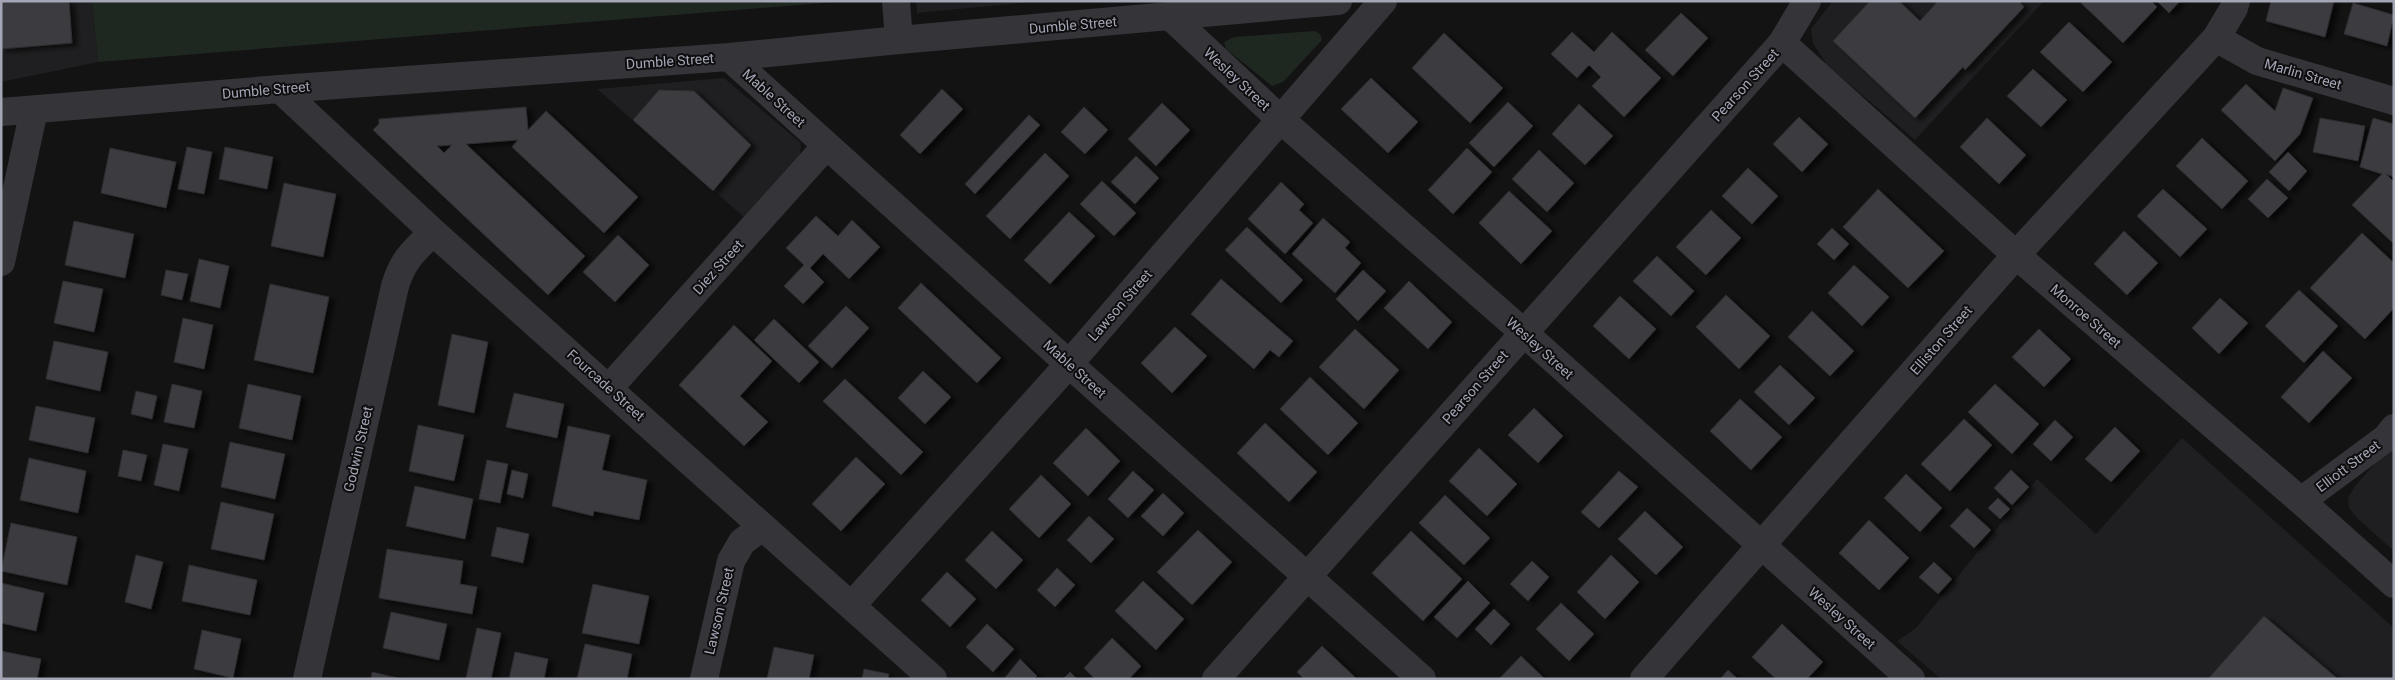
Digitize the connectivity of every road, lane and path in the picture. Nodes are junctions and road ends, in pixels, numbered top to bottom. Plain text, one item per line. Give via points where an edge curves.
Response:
1 (896, 1) edge
2 (1338, 1) edge
3 (1383, 1) edge
4 (1807, 1) edge
5 (2236, 1) edge
6 (1170, 16) junction
7 (2216, 38) junction
8 (899, 40) junction
9 (1782, 43) junction
10 (730, 57) junction
11 (280, 89) junction
12 (2394, 101) edge
13 (34, 110) junction
14 (1, 112) edge
15 (1280, 119) junction
16 (826, 146) junction
17 (433, 232) junction
18 (2016, 255) junction
19 (1, 262) edge
20 (1523, 332) junction
21 (1069, 364) junction
22 (609, 388) junction
23 (2394, 428) edge
24 (2302, 501) junction
25 (762, 527) junction
26 (1761, 546) junction
27 (1308, 576) junction
28 (2394, 584) edge
29 (852, 605) junction
30 (307, 679) edge
31 (704, 679) edge
32 (933, 679) edge
33 (1216, 679) edge
34 (1422, 679) edge
35 (1644, 679) edge
36 (1911, 679) edge

1 - 8 street
2 - 6 street, Dumble Street
3 - 15 street, Lawson Street
4 - 9 street, Pearson Street
5 - 7 street, Elliston Street
6 - 8 street, Dumble Street
6 - 15 street, Wesley Street
7 - 12 street, Marlin Street via 2257,61
7 - 18 street, Elliston Street
8 - 10 street, Dumble Street
9 - 18 street, Monroe Street
9 - 20 street, Pearson Street
10 - 11 street, Dumble Street
10 - 16 street, Mable Street
11 - 13 street, Dumble Street
11 - 17 street, Fourcade Street
13 - 14 street, Dumble Street
13 - 19 street
15 - 20 street, Wesley Street
15 - 21 street, Lawson Street
16 - 21 street, Mable Street
16 - 22 street, Diez Street
17 - 22 street, Fourcade Street
17 - 30 street, Godwin Street via 410,255 395,286
18 - 24 street, Monroe Street
18 - 26 street, Elliston Street
20 - 26 street, Wesley Street
20 - 27 street, Pearson Street
21 - 27 street, Mable Street
21 - 29 street, Lawson Street
22 - 25 street, Fourcade Street
23 - 24 street, Elliott Street via 2386,438
24 - 28 street, Monroe Street
25 - 29 street, Fourcade Street
25 - 31 street, Lawson Street via 742,542 730,561
26 - 35 street, Elliston Street
26 - 36 street, Wesley Street
27 - 33 street, Pearson Street
27 - 34 street, Mable Street
29 - 32 street, Fourcade Street

